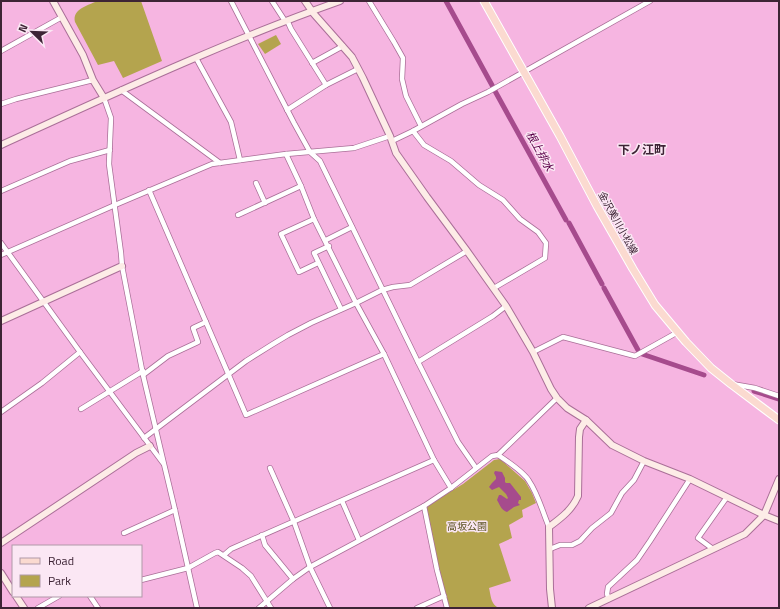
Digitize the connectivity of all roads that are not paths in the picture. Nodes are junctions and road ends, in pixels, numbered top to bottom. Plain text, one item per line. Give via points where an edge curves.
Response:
1 (53, 1) edge
2 (231, 1) edge
3 (272, 1) edge
4 (305, 1) edge
5 (340, 1) edge
6 (369, 1) edge
7 (484, 1) edge
8 (650, 1) edge
9 (643, 3) edge
10 (312, 11) junction
11 (62, 17) junction
12 (286, 21) junction
13 (249, 35) junction
14 (343, 46) junction
15 (1, 51) edge
16 (196, 58) junction
17 (312, 63) junction
18 (358, 69) junction
19 (523, 72) junction
20 (93, 80) junction
21 (326, 85) junction
22 (121, 90) junction
23 (104, 98) junction
24 (1, 104) edge
25 (287, 110) junction
26 (422, 126) junction
27 (413, 131) junction
28 (391, 138) junction
29 (1, 145) edge
30 (110, 150) junction
31 (310, 152) junction
32 (286, 154) junction
33 (240, 160) junction
34 (220, 163) junction
35 (256, 183) dead end
36 (301, 186) junction
37 (149, 190) junction
38 (1, 191) edge
39 (265, 203) junction
40 (115, 205) junction
41 (238, 215) dead end
42 (314, 218) junction
43 (352, 226) junction
44 (326, 240) junction
45 (1, 243) edge
46 (329, 246) junction
47 (467, 251) junction
48 (8, 252) junction
49 (1, 255) edge
50 (318, 263) junction
51 (122, 266) junction
52 (494, 288) junction
53 (382, 290) junction
54 (44, 301) junction
55 (356, 303) junction
56 (506, 306) junction
57 (341, 309) junction
58 (1, 322) edge
59 (206, 322) junction
60 (678, 332) junction
61 (80, 352) junction
62 (533, 352) junction
63 (384, 354) junction
64 (418, 362) junction
65 (143, 373) junction
66 (228, 374) junction
67 (731, 384) junction
68 (110, 391) junction
69 (779, 396) edge
70 (556, 398) junction
71 (81, 409) dead end
72 (1, 412) edge
73 (586, 420) junction
74 (779, 420) edge
75 (156, 429) junction
76 (144, 438) junction
77 (150, 446) junction
78 (498, 454) junction
79 (434, 460) junction
80 (644, 461) junction
81 (164, 464) junction
82 (270, 468) dead end
83 (476, 468) junction
84 (779, 478) edge
85 (690, 479) junction
86 (451, 488) junction
87 (727, 497) junction
88 (342, 501) junction
89 (424, 506) junction
90 (176, 510) junction
91 (764, 515) junction
92 (779, 521) edge
93 (294, 522) junction
94 (549, 527) junction
95 (124, 532) dead end
96 (262, 535) junction
97 (359, 540) junction
98 (1, 543) edge
99 (550, 549) junction
100 (713, 549) junction
101 (224, 555) junction
102 (310, 567) junction
103 (188, 568) junction
104 (1, 573) edge
105 (293, 579) junction
106 (142, 580) edge
107 (12, 590) edge
108 (444, 596) junction
109 (17, 597) edge
110 (57, 597) edge
111 (91, 597) edge
112 (609, 599) junction
113 (267, 601) junction
114 (24, 608) edge
115 (38, 608) edge
116 (98, 608) edge
117 (197, 608) edge
118 (259, 608) edge
119 (271, 608) edge
120 (330, 608) edge
121 (417, 608) edge
122 (447, 608) edge
123 (552, 608) edge
124 (589, 608) edge

1 - 11 street
2 - 13 street
3 - 12 street
4 - 10 street
5 - 10 street
6 - 26 street via 402,58 402,79 406,96
7 - 19 main road, 金沢美川小松線
8 - 9 street
9 - 19 street
10 - 12 street
10 - 14 street
11 - 15 street
11 - 20 street via 83,55
12 - 13 street
12 - 17 street
13 - 16 street
13 - 25 street
14 - 17 street
14 - 18 street
16 - 22 street
16 - 33 street via 231,122
17 - 21 street
18 - 21 street
18 - 28 street
19 - 26 street
19 - 60 main road, 金沢美川小松線 via 633,269 655,305
20 - 23 street
20 - 24 street
21 - 25 street
22 - 23 street
22 - 34 street
23 - 29 street
23 - 30 street via 111,118
25 - 31 street
26 - 27 street
27 - 28 street
27 - 52 street via 424,145 451,161 479,185 503,200 520,219 538,232 546,243 545,258
28 - 31 street via 354,148
28 - 47 street via 396,153
30 - 38 street via 70,161
30 - 40 street via 109,164
31 - 32 street
31 - 43 street via 320,161
32 - 33 street
32 - 36 street
33 - 34 street
34 - 37 street
35 - 39 street
36 - 39 street
36 - 42 street
37 - 40 street
37 - 59 street
39 - 41 street
40 - 48 street
40 - 51 street
42 - 44 street
42 - 50 street via 281,234 299,272
43 - 44 street
43 - 53 street
44 - 46 street
45 - 48 street
46 - 50 street via 314,253
46 - 55 street
47 - 52 street
47 - 53 street via 410,285
48 - 49 street
48 - 54 street
50 - 57 street
51 - 54 street
51 - 65 street
52 - 56 street
53 - 55 street
53 - 64 street
54 - 58 street
54 - 61 street
55 - 57 street
55 - 63 street
56 - 62 street
56 - 64 street
57 - 66 street via 288,335
59 - 65 street via 193,328 198,342 168,356
59 - 66 street
60 - 62 street via 635,356 563,338
60 - 67 main road, 金沢美川小松線 via 711,368
61 - 68 street
61 - 72 street
62 - 70 street
63 - 66 street via 246,414
63 - 79 street
64 - 83 street via 458,442
65 - 68 street
65 - 75 street
66 - 75 street
67 - 69 street
67 - 74 main road, 金沢美川小松線
68 - 71 street
68 - 76 street
70 - 73 street
70 - 78 street
73 - 80 street via 612,445
73 - 94 street via 580,429 579,437 578,496 566,514
75 - 76 street
75 - 81 street
76 - 77 street
77 - 81 street
77 - 98 street
78 - 83 street
78 - 94 street via 529,480
79 - 86 street
79 - 88 street
80 - 85 street
80 - 99 street via 612,512 572,545 560,545
81 - 90 street
82 - 93 street
83 - 86 street
84 - 91 street
85 - 87 street
85 - 112 street via 641,554 608,587
86 - 89 street
87 - 91 street
87 - 100 street via 698,538
88 - 93 street
88 - 97 street
89 - 97 street
89 - 108 street
90 - 95 street
90 - 103 street
91 - 92 street
91 - 100 street via 745,534
93 - 96 street
93 - 102 street
94 - 99 street
96 - 101 street via 231,549
96 - 105 street via 265,545
97 - 102 street
99 - 123 street
100 - 112 street
101 - 103 street via 214,552
101 - 113 street via 251,576
102 - 105 street
102 - 120 street
103 - 106 street
103 - 117 street
104 - 107 street
105 - 113 street
108 - 121 street
108 - 122 street
109 - 114 street
110 - 115 street
111 - 116 street
112 - 124 street
113 - 118 street
113 - 119 street

